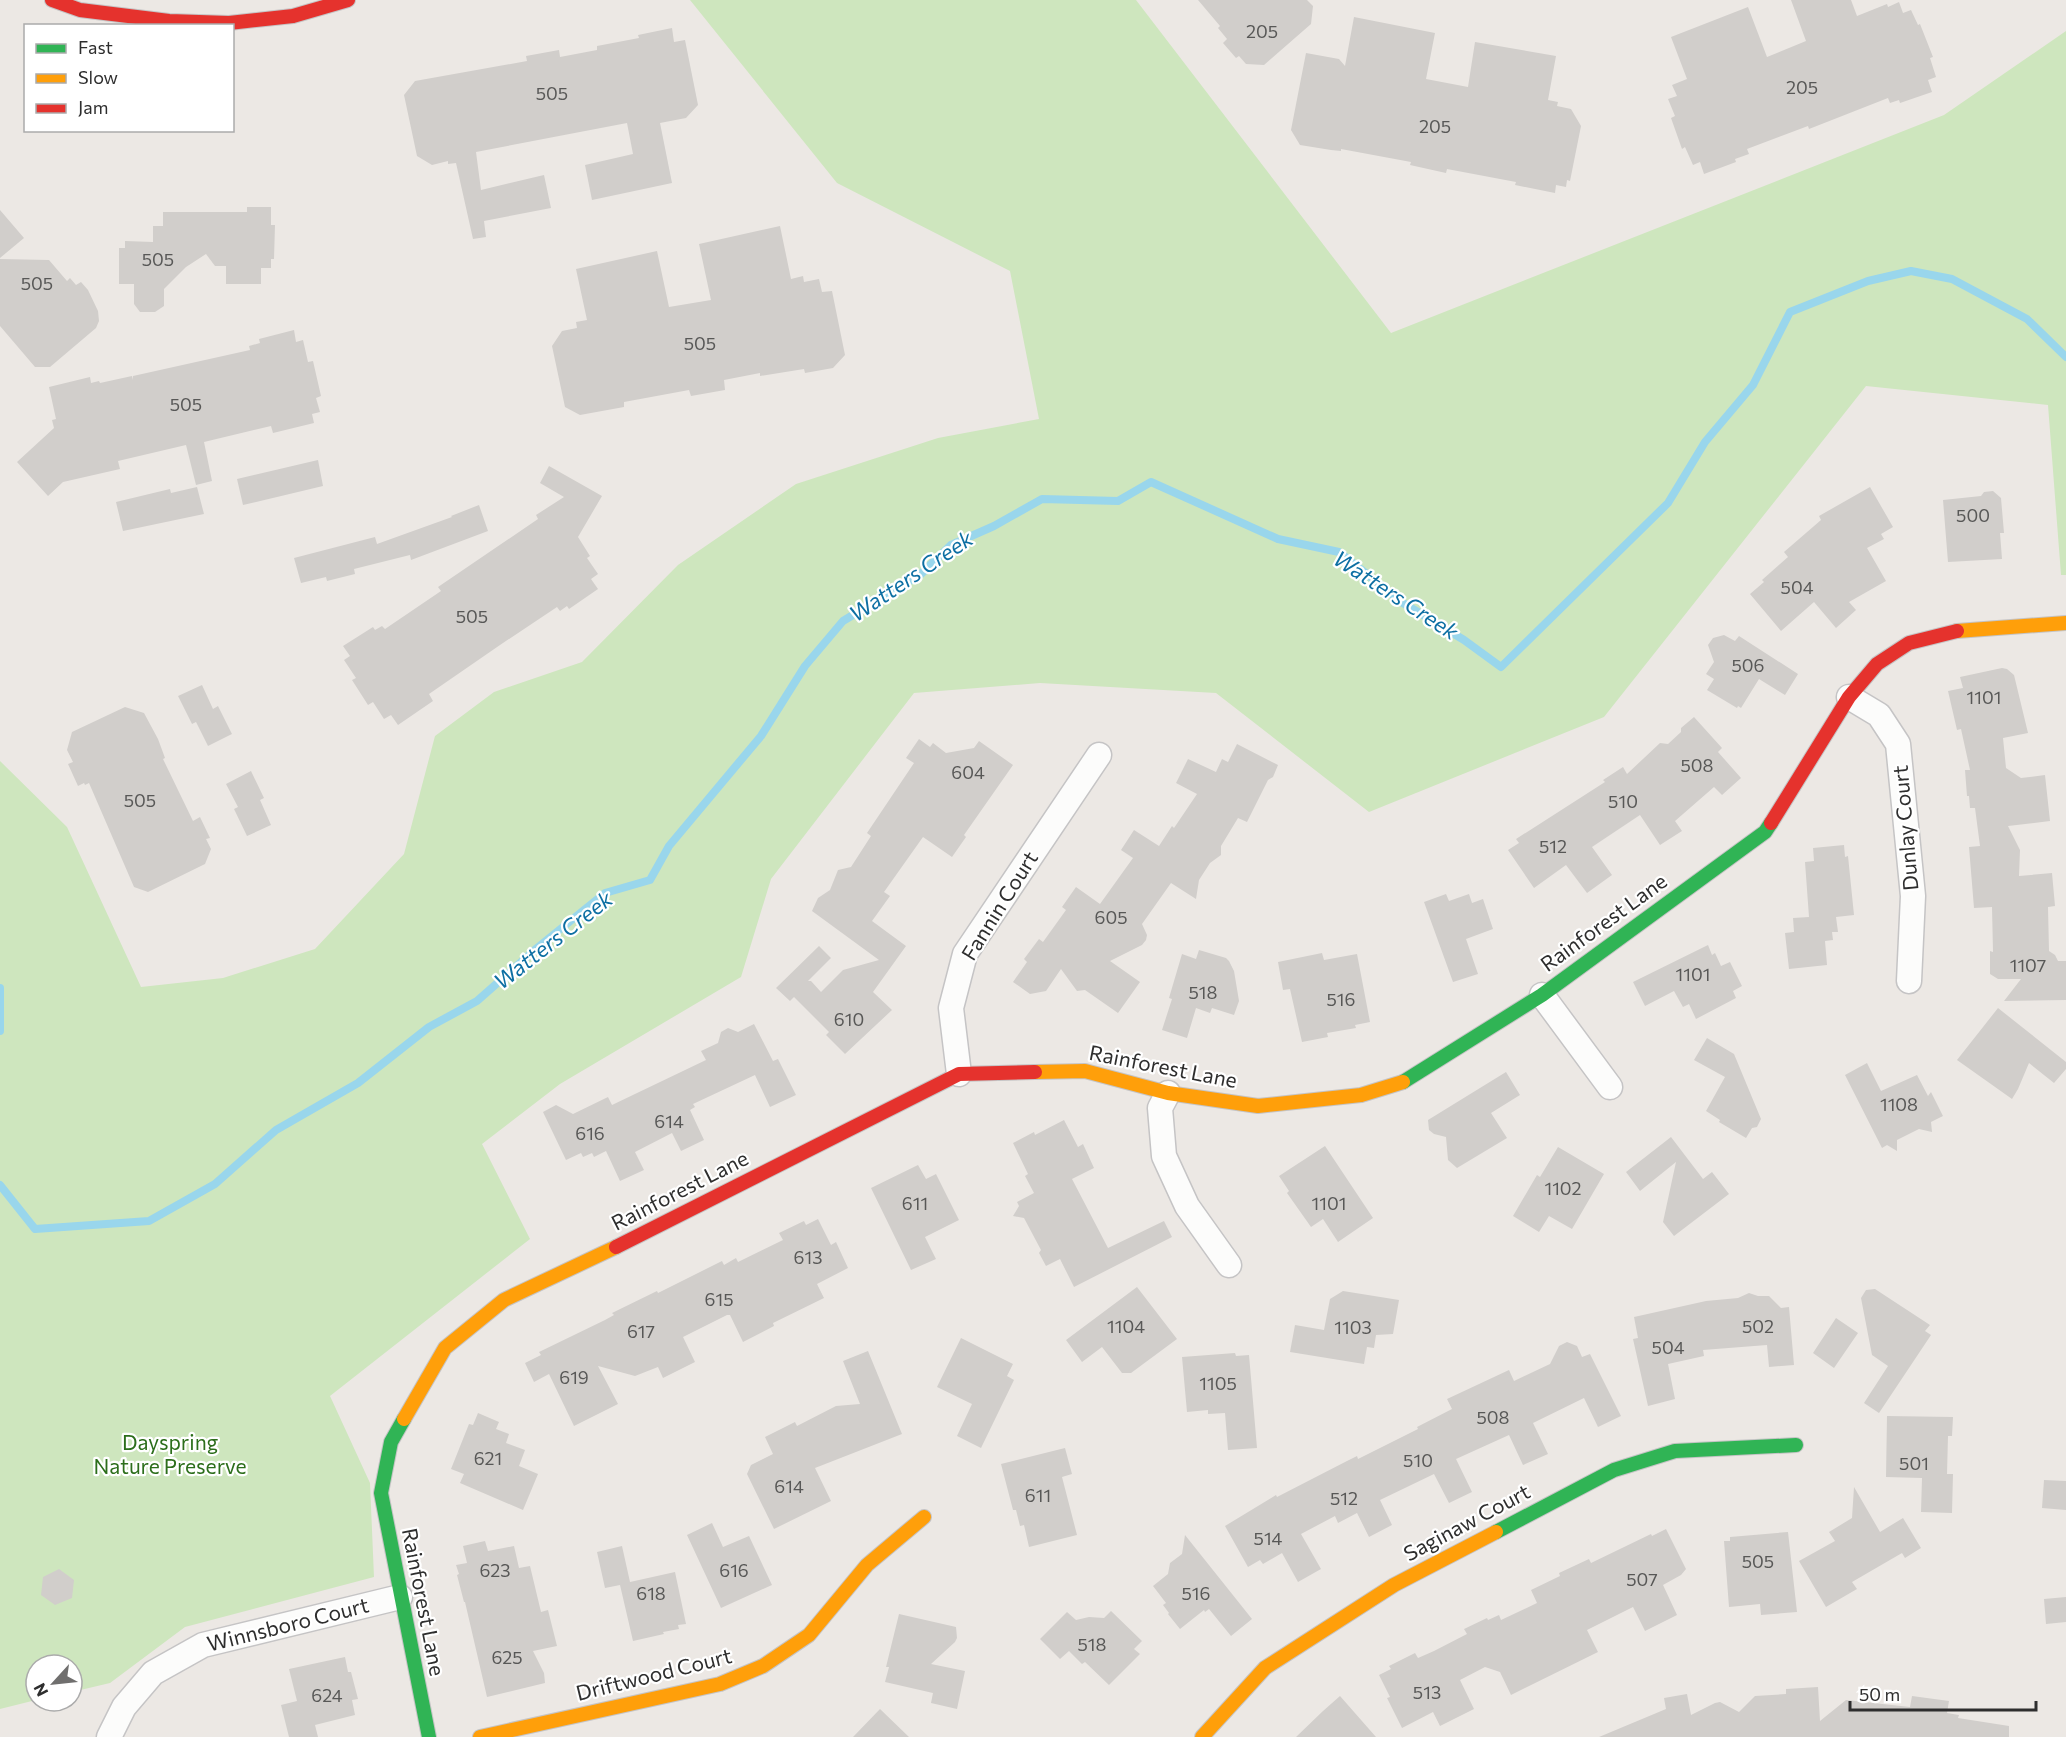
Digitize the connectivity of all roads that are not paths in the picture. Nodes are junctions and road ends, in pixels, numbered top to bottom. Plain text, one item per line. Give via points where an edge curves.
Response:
1 (52, 0) edge
2 (348, 0) edge
3 (2066, 623) edge
4 (1849, 697) junction
5 (1099, 755) dead end
6 (1909, 981) dead end
7 (1542, 994) junction
8 (959, 1074) junction
9 (1610, 1087) dead end
10 (1168, 1093) junction
11 (1229, 1265) dead end
12 (1796, 1445) dead end
13 (924, 1517) dead end
14 (400, 1597) junction
15 (108, 1737) edge
16 (429, 1737) edge
17 (480, 1737) edge
18 (1202, 1737) edge

1 - 2 street via 80,10 169,21 229,23 294,16
3 - 4 street, Rainforest Lane via 1953,631 1910,643 1877,664
4 - 6 street, Dunlay Court via 1879,715 1898,744 1913,896
4 - 7 street, Rainforest Lane via 1765,832
5 - 8 street, Fannin Court via 965,954 951,1008
7 - 9 street
7 - 10 street, Rainforest Lane via 1405,1081 1361,1095 1258,1106
8 - 10 street, Rainforest Lane via 1085,1071
8 - 14 street, Rainforest Lane via 504,1300 445,1348 391,1442 381,1493
10 - 11 street via 1160,1108 1164,1156 1188,1206
12 - 18 street, Saginaw Court via 1675,1451 1614,1470 1394,1585 1285,1655 1265,1668
13 - 17 street, Driftwood Court via 867,1565 809,1635 763,1666 720,1684
14 - 15 street, Winnsboro Court via 203,1645 153,1673 124,1707
14 - 16 street, Rainforest Lane

